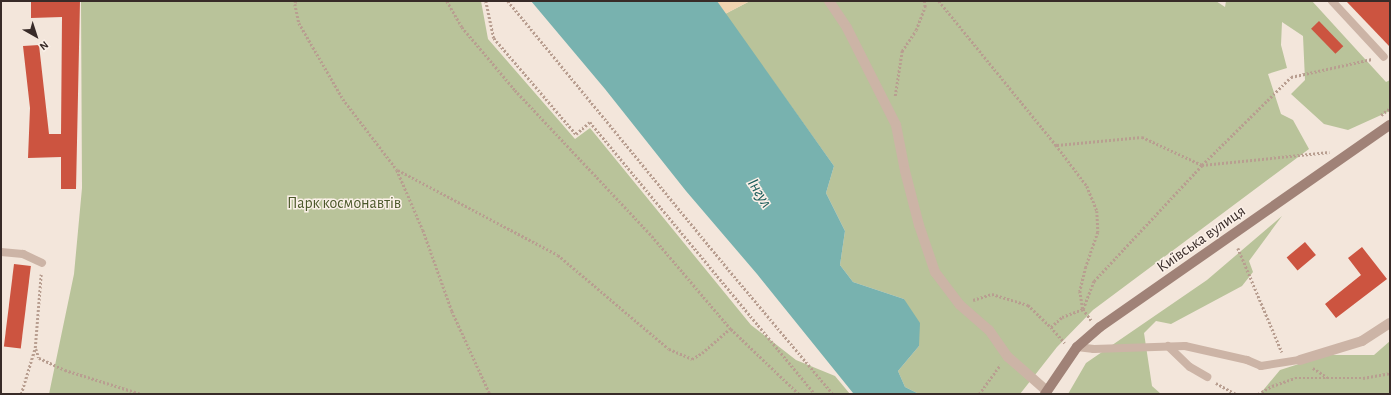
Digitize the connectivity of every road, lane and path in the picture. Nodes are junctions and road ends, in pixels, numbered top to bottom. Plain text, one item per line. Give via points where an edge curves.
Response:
1 (296, 1) edge
2 (447, 1) edge
3 (486, 1) edge
4 (508, 1) edge
5 (829, 1) edge
6 (924, 1) edge
7 (939, 1) edge
8 (1332, 1) edge
9 (1384, 57) joint
10 (895, 102) dead end
11 (1390, 125) edge
12 (1056, 145) junction
13 (1334, 152) dead end
14 (1202, 165) junction
15 (397, 170) junction
16 (1238, 248) dead end
17 (1, 252) edge
18 (42, 263) joint
19 (960, 306) junction
20 (1084, 309) junction
21 (1390, 323) edge
22 (1051, 327) junction
23 (1100, 327) junction
24 (730, 329) junction
25 (1168, 346) junction
26 (1077, 347) junction
27 (36, 348) junction
28 (1300, 360) junction
29 (994, 371) dead end
30 (1390, 373) edge
31 (1207, 377) joint
32 (1327, 377) junction
33 (1046, 392) edge
34 (21, 394) edge
35 (142, 394) edge
36 (490, 394) edge
37 (799, 394) edge
38 (816, 394) edge
39 (833, 394) edge
40 (979, 394) edge
41 (1236, 394) edge
42 (1258, 394) edge

1 - 15 path via 300,23 343,99
2 - 24 path via 462,27 515,90 623,204
3 - 38 path via 494,38 576,134 590,122
4 - 39 path
5 - 19 street via 847,28 896,124 917,218 935,272
6 - 10 path via 916,30 902,51
7 - 12 path
8 - 9 lane
9 - 14 path via 1291,77
11 - 23 street, Київська вулиця
12 - 14 path via 1142,137
12 - 20 path via 1087,186 1097,211 1098,232 1080,291
13 - 14 path
14 - 20 path via 1094,281
15 - 24 path via 558,255 668,349 692,359
15 - 36 path via 423,230 452,311
16 - 28 path via 1284,355
17 - 18 lane via 23,254
18 - 27 path
19 - 22 path via 992,294 1028,305
19 - 33 street via 989,330 1008,357
20 - 22 path via 1062,317
20 - 23 path via 1090,319
21 - 28 street via 1362,341
22 - 26 path via 1065,344
23 - 26 street, Київська вулиця
24 - 37 path
25 - 26 lane via 1094,349
25 - 28 lane via 1185,346 1247,360 1261,366
25 - 31 lane via 1190,367
26 - 33 street, Київська вулиця
27 - 34 path
27 - 35 path via 39,358 65,370
28 - 32 path
29 - 40 path
30 - 32 path via 1364,378
31 - 41 path
32 - 42 path via 1295,378

